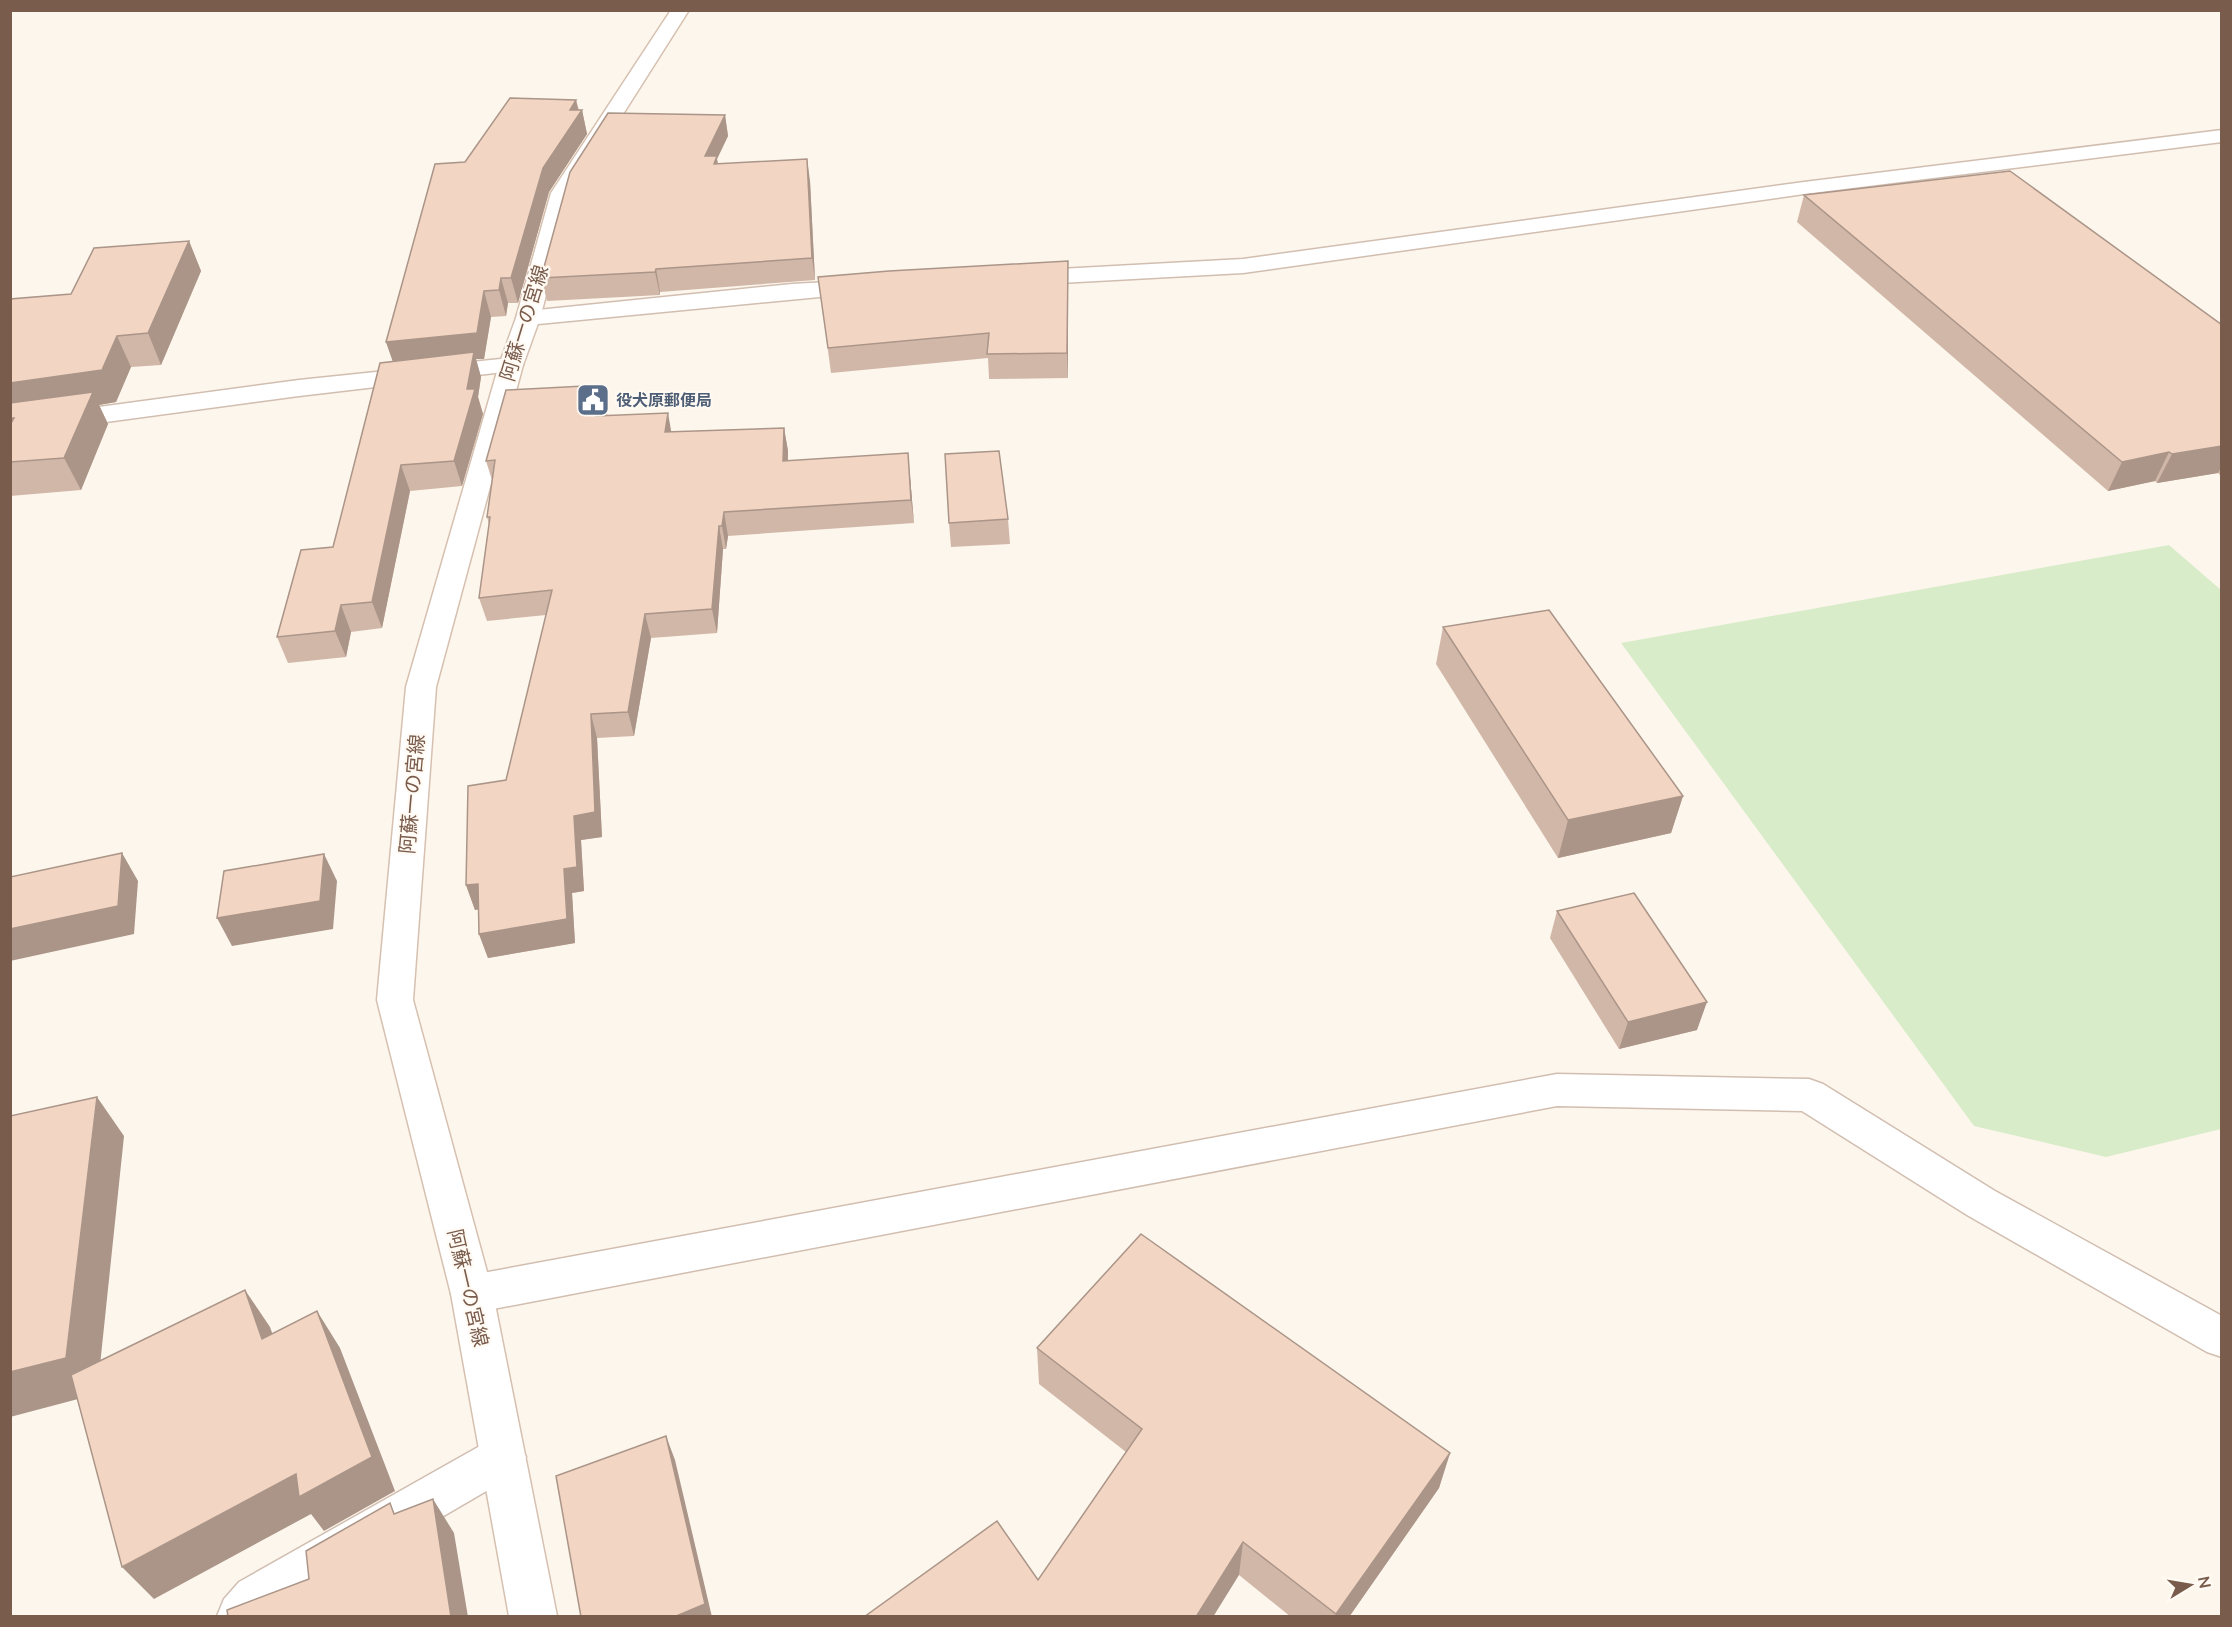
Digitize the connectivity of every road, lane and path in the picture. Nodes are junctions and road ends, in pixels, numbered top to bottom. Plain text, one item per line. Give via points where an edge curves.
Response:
1 (680, 10) edge
2 (2222, 136) edge
3 (1006, 279) edge
4 (887, 286) edge
5 (528, 318) junction
6 (511, 365) junction
7 (10, 428) edge
8 (472, 1294) junction
9 (2222, 1338) edge
10 (503, 1457) junction
11 (241, 1617) edge
12 (532, 1617) edge

1 - 5 street, 阿蘇一の宮線 via 562,193
2 - 3 street via 1804,188 1244,266
4 - 5 street via 792,291
5 - 6 street, 阿蘇一の宮線
6 - 7 street via 299,388
6 - 8 street, 阿蘇一の宮線 via 421,687 395,999
8 - 9 street via 1557,1090 1809,1095 1981,1203
8 - 10 street, 阿蘇一の宮線
10 - 11 street via 256,1599
10 - 12 street, 阿蘇一の宮線

